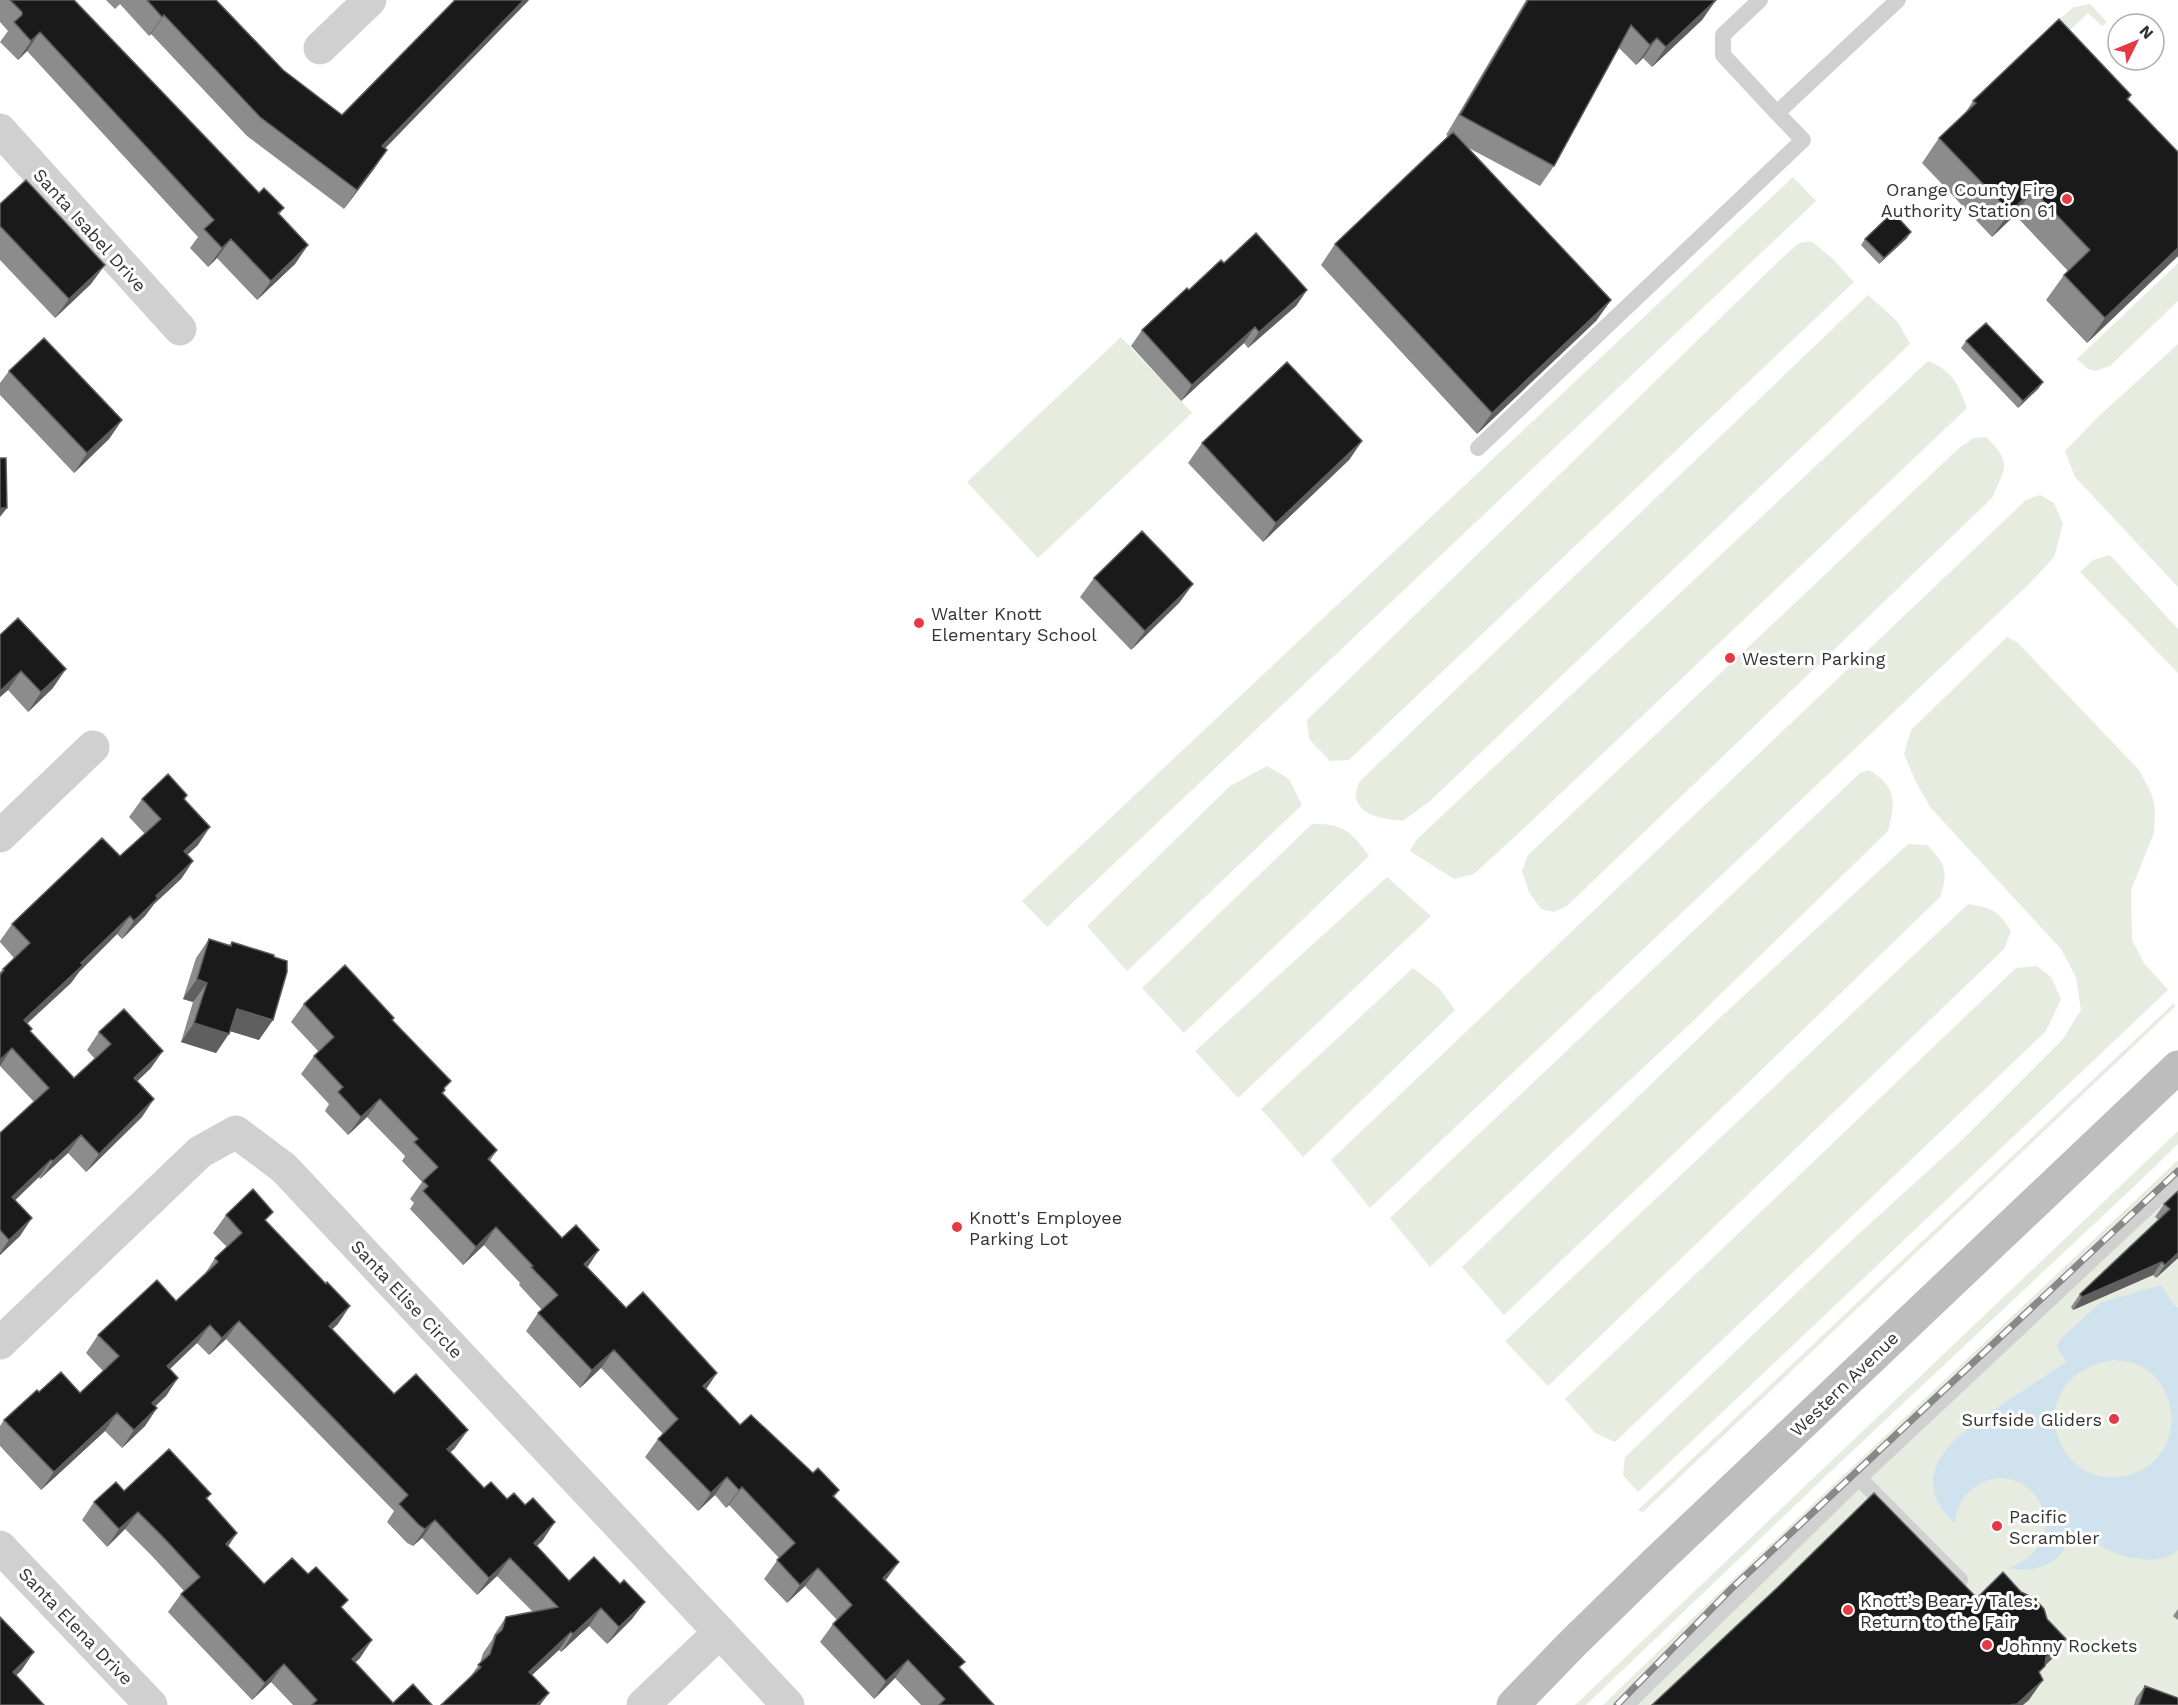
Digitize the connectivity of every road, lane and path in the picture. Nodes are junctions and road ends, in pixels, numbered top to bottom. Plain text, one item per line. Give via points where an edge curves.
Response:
1 (370, 0) edge
2 (1760, 0) edge
3 (1898, 0) edge
4 (320, 48) dead end
5 (1777, 113) junction
6 (0, 130) edge
7 (180, 329) dead end
8 (1478, 448) dead end
9 (93, 747) dead end
10 (0, 836) edge
11 (2178, 1066) edge
12 (2178, 1179) edge
13 (0, 1343) edge
14 (1859, 1478) junction
15 (0, 1547) edge
16 (1960, 1580) edge
17 (720, 1632) junction
18 (152, 1705) edge
19 (643, 1705) edge
20 (788, 1705) edge
21 (1513, 1705) edge
22 (1626, 1705) edge

1 - 4 street
2 - 5 lane via 1723,35 1723,54
3 - 5 lane
5 - 8 lane via 1803,140
6 - 7 street, Santa Isabel Drive
9 - 10 street
11 - 21 main road, Western Avenue via 1663,1556
12 - 14 lane
13 - 17 street, Santa Elise Circle via 200,1152 236,1132 284,1168
14 - 16 lane
14 - 22 lane
15 - 18 street, Santa Elena Drive
17 - 19 street
17 - 20 street, Santa Elise Circle

